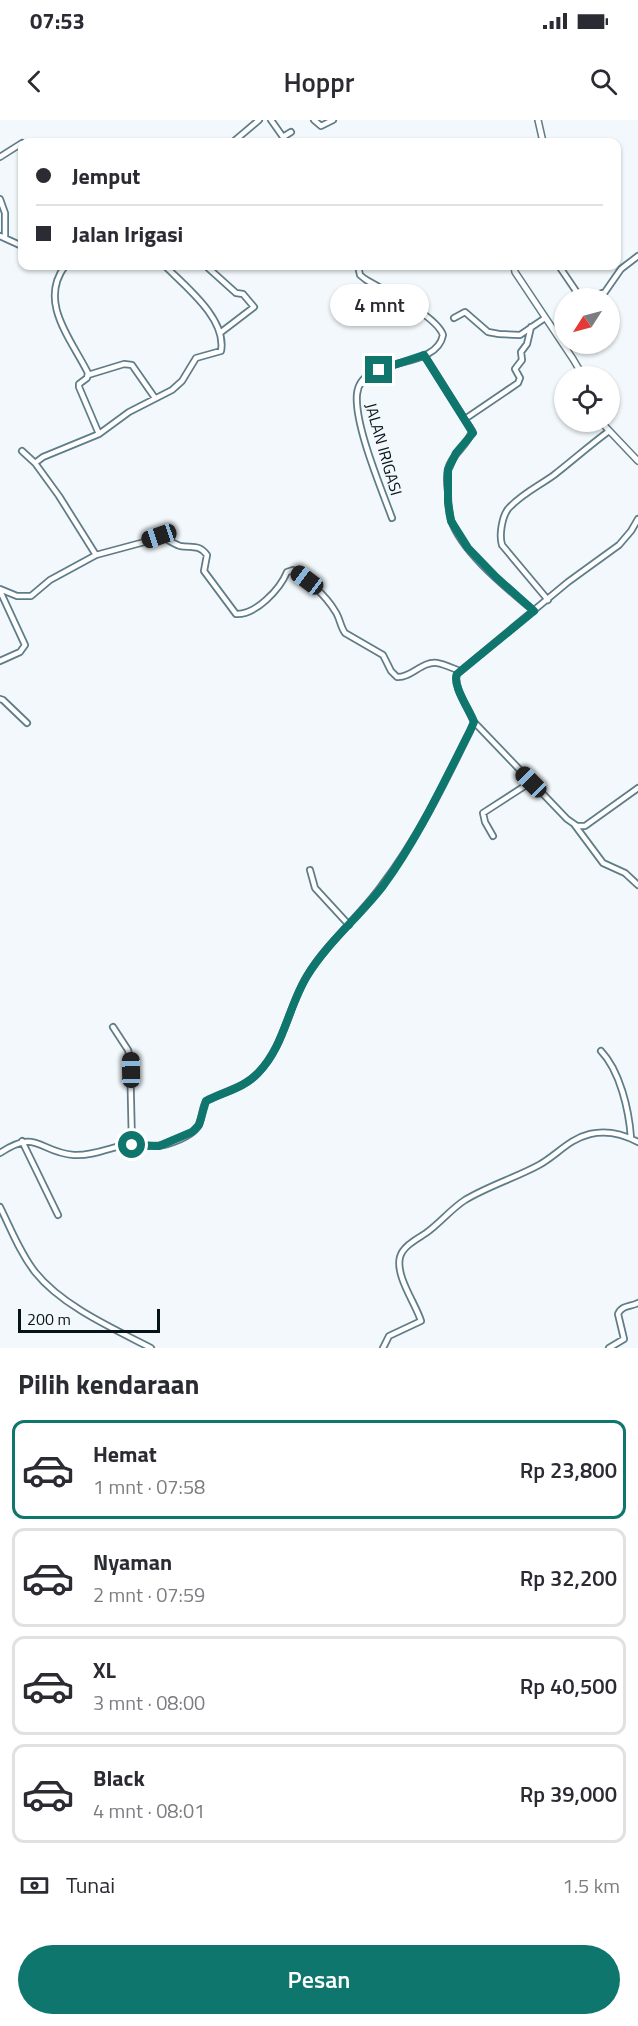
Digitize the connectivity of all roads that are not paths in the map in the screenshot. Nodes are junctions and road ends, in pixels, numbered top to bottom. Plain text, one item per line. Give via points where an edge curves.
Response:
1 (259, 120) edge
2 (271, 120) edge
3 (314, 120) edge
4 (333, 120) edge
5 (538, 120) edge
6 (291, 132) dead end
7 (238, 138) edge
8 (542, 138) edge
9 (18, 146) edge
10 (0, 158) edge
11 (0, 199) edge
12 (2, 237) edge
13 (18, 244) edge
14 (638, 256) edge
15 (621, 269) edge
16 (62, 270) edge
17 (169, 270) edge
18 (211, 270) edge
19 (359, 270) edge
20 (515, 270) edge
21 (562, 270) edge
22 (620, 270) edge
23 (454, 318) dead end
24 (545, 318) junction
25 (531, 327) junction
26 (220, 333) junction
27 (424, 355) junction
28 (577, 366) edge
29 (88, 375) junction
30 (155, 399) junction
31 (465, 419) junction
32 (608, 432) edge
33 (610, 432) edge
34 (99, 434) junction
35 (22, 451) dead end
36 (638, 461) edge
37 (35, 463) junction
38 (392, 518) dead end
39 (638, 519) edge
40 (96, 555) junction
41 (0, 590) edge
42 (548, 600) junction
43 (534, 611) junction
44 (0, 661) edge
45 (460, 671) junction
46 (0, 699) edge
47 (474, 722) junction
48 (27, 723) dead end
49 (531, 782) junction
50 (638, 788) edge
51 (574, 824) junction
52 (493, 836) dead end
53 (310, 870) dead end
54 (638, 885) edge
55 (349, 925) junction
56 (113, 1027) dead end
57 (601, 1051) dead end
58 (631, 1138) junction
59 (22, 1141) junction
60 (638, 1142) edge
61 (132, 1145) junction
62 (0, 1153) edge
63 (0, 1207) edge
64 (58, 1215) dead end
65 (638, 1303) edge
66 (151, 1348) edge
67 (383, 1348) edge
68 (609, 1348) edge

1 - 7 street
2 - 6 street via 283,137
3 - 4 street via 321,126
5 - 8 street
9 - 10 street
11 - 12 street via 5,213
12 - 13 street
14 - 15 street
16 - 29 street via 56,281 56,309
17 - 26 street via 207,310
18 - 26 street via 254,307
19 - 27 street via 365,279 440,329 441,343
20 - 24 street
21 - 22 street via 578,294 589,298 605,292
23 - 25 street via 466,312 495,334 520,335
24 - 25 street
24 - 28 street
25 - 31 street via 521,352 522,360 515,369 520,378 518,383
26 - 30 street via 221,351 196,358 179,384
27 - 31 street
27 - 38 street, JALAN IRIGASI via 374,372 359,386 359,415
29 - 30 street via 132,365
29 - 34 street via 79,387
30 - 34 street
31 - 43 street via 472,434 454,456 447,474 451,521 468,548
32 - 42 street via 519,498 504,518 502,545
33 - 36 street
34 - 37 street
35 - 37 street
37 - 40 street
39 - 42 street via 623,541
40 - 41 street via 50,580 31,596
40 - 45 street via 159,536 178,545 199,548 207,555 204,571 237,615 272,595 287,572 293,570 331,604 345,633 383,656 397,677 435,663
41 - 44 street via 25,645 20,652
42 - 43 street
43 - 45 street
45 - 47 street via 456,683
46 - 48 street
47 - 49 street
47 - 55 street via 421,827 383,885
49 - 51 street
49 - 52 street via 484,812
50 - 51 street via 585,826
51 - 54 street via 603,863 625,873
53 - 55 street via 315,888
55 - 61 street via 306,977 272,1056 256,1075 244,1085 206,1101 199,1125 192,1132 159,1146
56 - 61 street via 130,1058
57 - 58 street via 617,1074
58 - 60 street
58 - 67 street via 598,1133 575,1140 537,1166 466,1199 408,1246 399,1265 421,1322 389,1336
59 - 61 street via 78,1155
59 - 62 street
59 - 64 street
63 - 66 street via 28,1261 47,1285 88,1314
65 - 68 street via 622,1308 618,1314 624,1339

